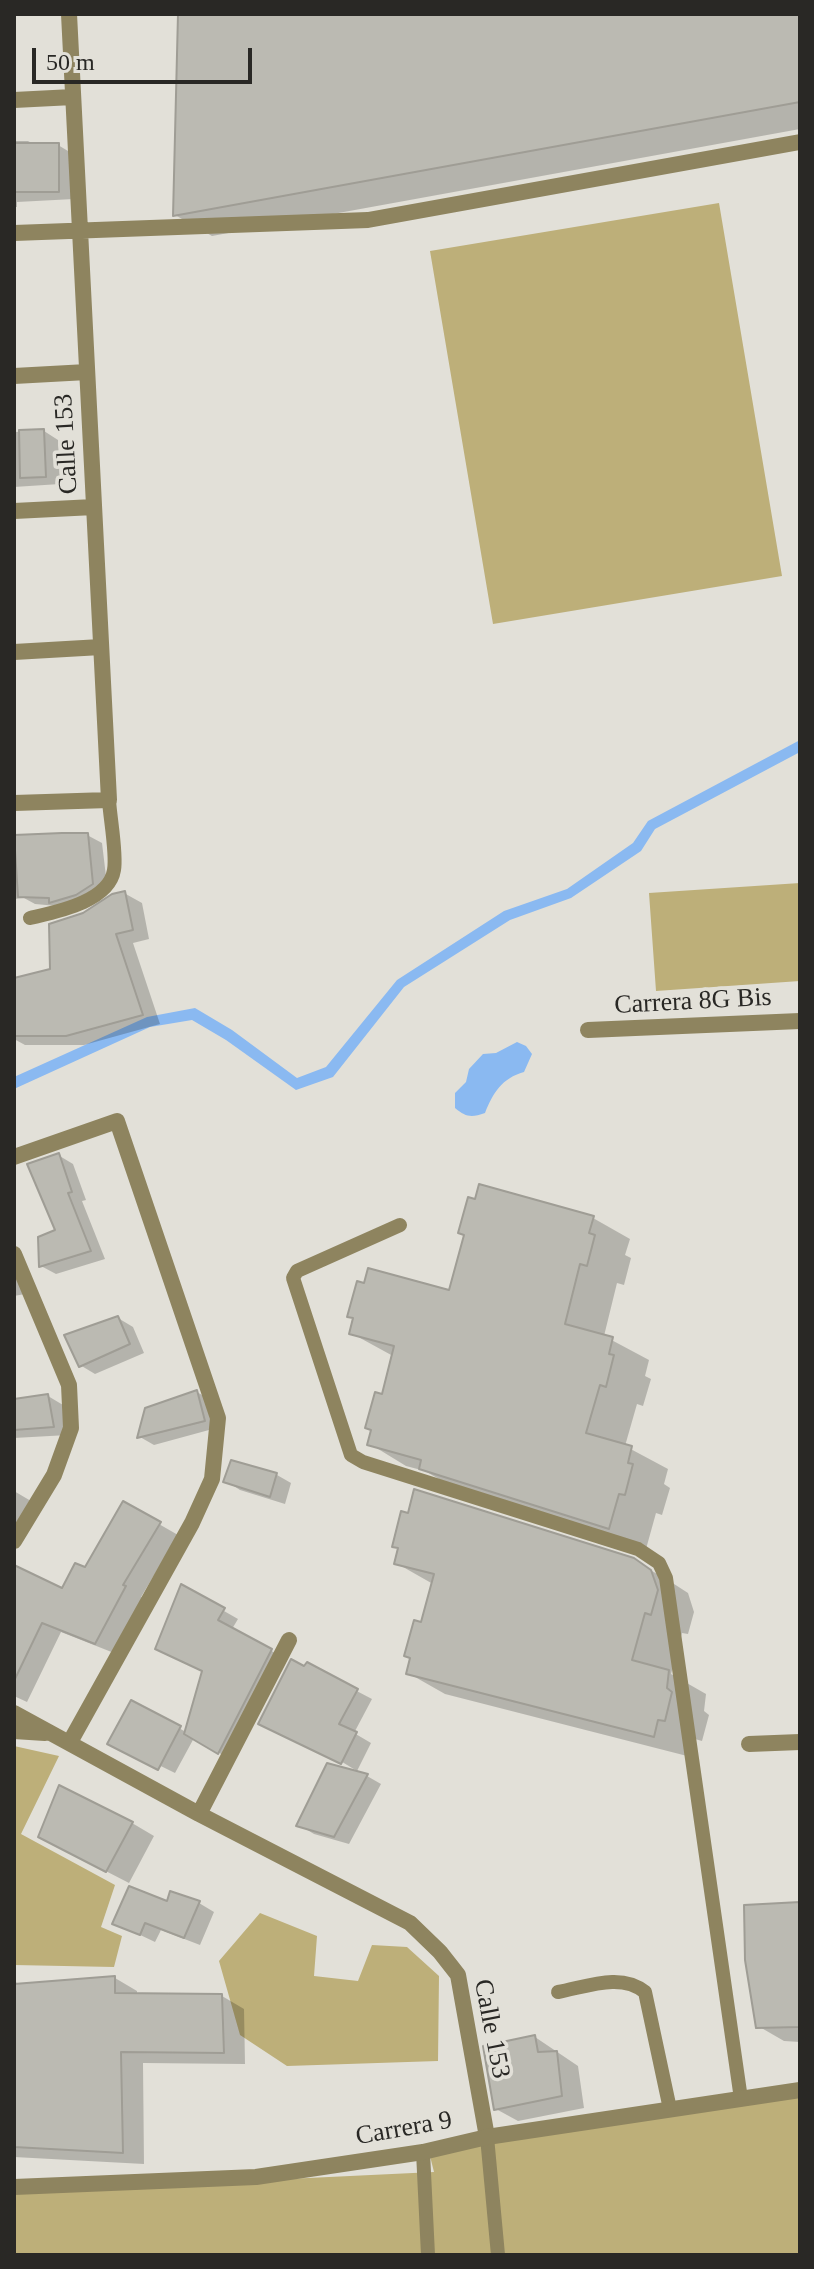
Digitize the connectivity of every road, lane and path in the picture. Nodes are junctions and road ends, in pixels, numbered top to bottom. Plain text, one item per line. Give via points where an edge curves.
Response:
1 (69, 14) edge
2 (73, 97) junction
3 (14, 100) edge
4 (800, 142) edge
5 (80, 229) junction
6 (14, 233) edge
7 (87, 372) junction
8 (14, 376) edge
9 (94, 507) junction
10 (14, 511) edge
11 (101, 647) junction
12 (14, 652) edge
13 (109, 800) junction
14 (14, 803) edge
15 (30, 918) dead end
16 (800, 1021) edge
17 (588, 1030) dead end
18 (14, 1157) edge
19 (400, 1225) dead end
20 (14, 1254) edge
21 (14, 1541) edge
22 (289, 1640) dead end
23 (14, 1713) edge
24 (14, 1731) edge
25 (51, 1734) junction
26 (70, 1742) junction
27 (800, 1742) edge
28 (749, 1744) dead end
29 (199, 1814) junction
30 (558, 1992) dead end
31 (800, 2090) edge
32 (741, 2099) junction
33 (670, 2109) junction
34 (487, 2137) junction
35 (423, 2152) junction
36 (14, 2187) edge
37 (428, 2255) edge
38 (498, 2255) edge

1 - 2 street, Calle 153
2 - 3 street
2 - 5 street, Calle 153
4 - 5 street via 368,220
5 - 6 street
5 - 7 street, Calle 153
7 - 8 street
7 - 9 street, Calle 153
9 - 10 street
9 - 11 street, Calle 153
11 - 12 street
11 - 13 street, Calle 153
13 - 14 street
13 - 15 lane, Calle 153 via 115,871 108,883 90,899
16 - 17 street, Carrera 8G Bis
18 - 26 street via 117,1121 218,1418 212,1479 197,1512
19 - 32 lane via 297,1271 293,1278 351,1455 638,1549 659,1563 666,1578
20 - 21 street via 69,1385 71,1428 54,1475
22 - 29 street
23 - 25 street
24 - 25 street
25 - 26 street, Calle 153
26 - 29 street, Calle 153
27 - 28 street
29 - 34 street, Calle 153 via 410,1923 440,1952 458,1975
30 - 33 lane via 623,1980 645,1992
31 - 32 street, Carrera 9
32 - 33 street, Carrera 9
33 - 34 street, Carrera 9
34 - 35 street, Carrera 9
34 - 38 lane, Calle 153
35 - 36 street, Carrera 9 via 256,2177
35 - 37 lane

